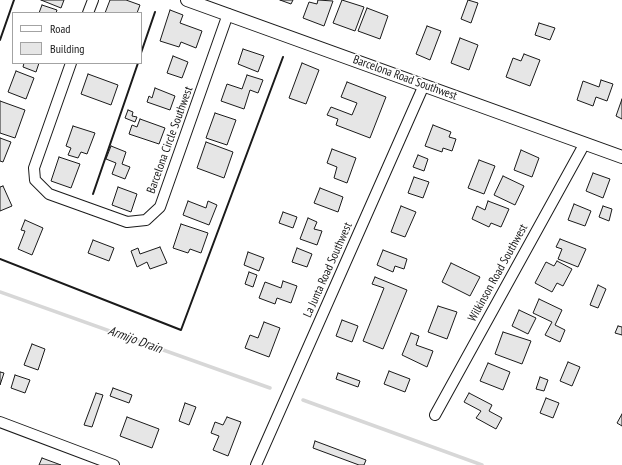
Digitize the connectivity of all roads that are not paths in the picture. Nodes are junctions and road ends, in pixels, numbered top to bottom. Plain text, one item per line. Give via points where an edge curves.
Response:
1 (93, 0) edge
2 (188, 0) edge
3 (88, 12) edge
4 (228, 14) junction
5 (71, 64) edge
6 (424, 85) junction
7 (585, 143) junction
8 (622, 157) edge
9 (435, 415) dead end
10 (0, 422) edge
11 (114, 465) edge
12 (256, 465) edge

1 - 3 street
2 - 4 street, Barcelona Road Southwest
4 - 5 street, Barcelona Circle Southwest via 160,207 146,220 127,222 49,194 35,180 34,168
4 - 6 street, Barcelona Road Southwest
6 - 7 street, Barcelona Road Southwest
6 - 12 street, La Junta Road Southwest
7 - 8 street, Barcelona Road Southwest
7 - 9 street, Wilkinson Road Southwest
10 - 11 street

